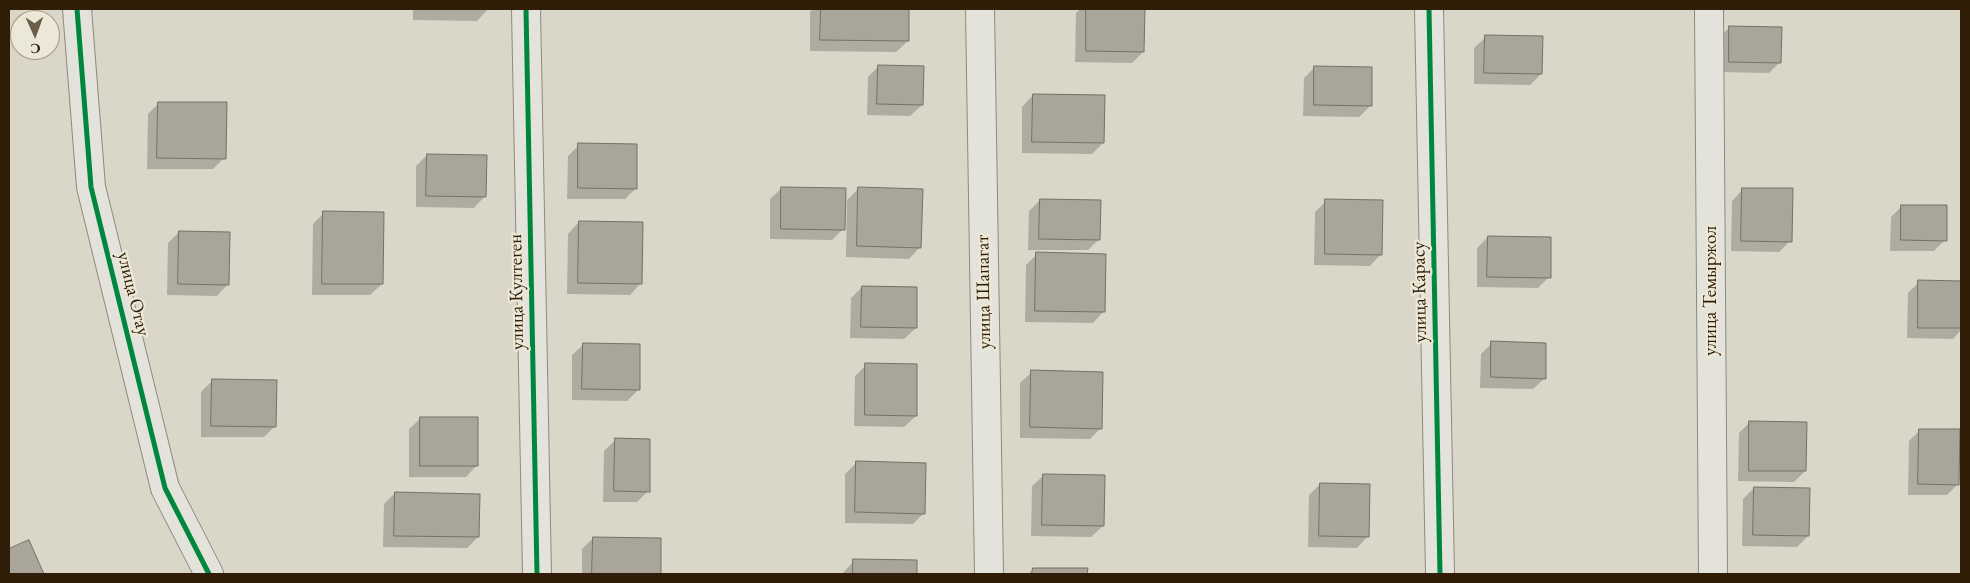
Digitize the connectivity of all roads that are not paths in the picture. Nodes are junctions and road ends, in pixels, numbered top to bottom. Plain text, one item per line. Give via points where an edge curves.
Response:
1 (77, 9) edge
2 (526, 9) edge
3 (980, 9) edge
4 (1429, 9) edge
5 (1709, 9) edge
6 (209, 574) edge
7 (537, 574) edge
8 (989, 574) edge
9 (1440, 574) edge
10 (1713, 574) edge

1 - 6 street, улица Отау via 91,187 165,488
2 - 7 street, улица Култеген
3 - 8 street, улица Шапагат
4 - 9 street, улица Карасу
5 - 10 street, улица Темыржол

